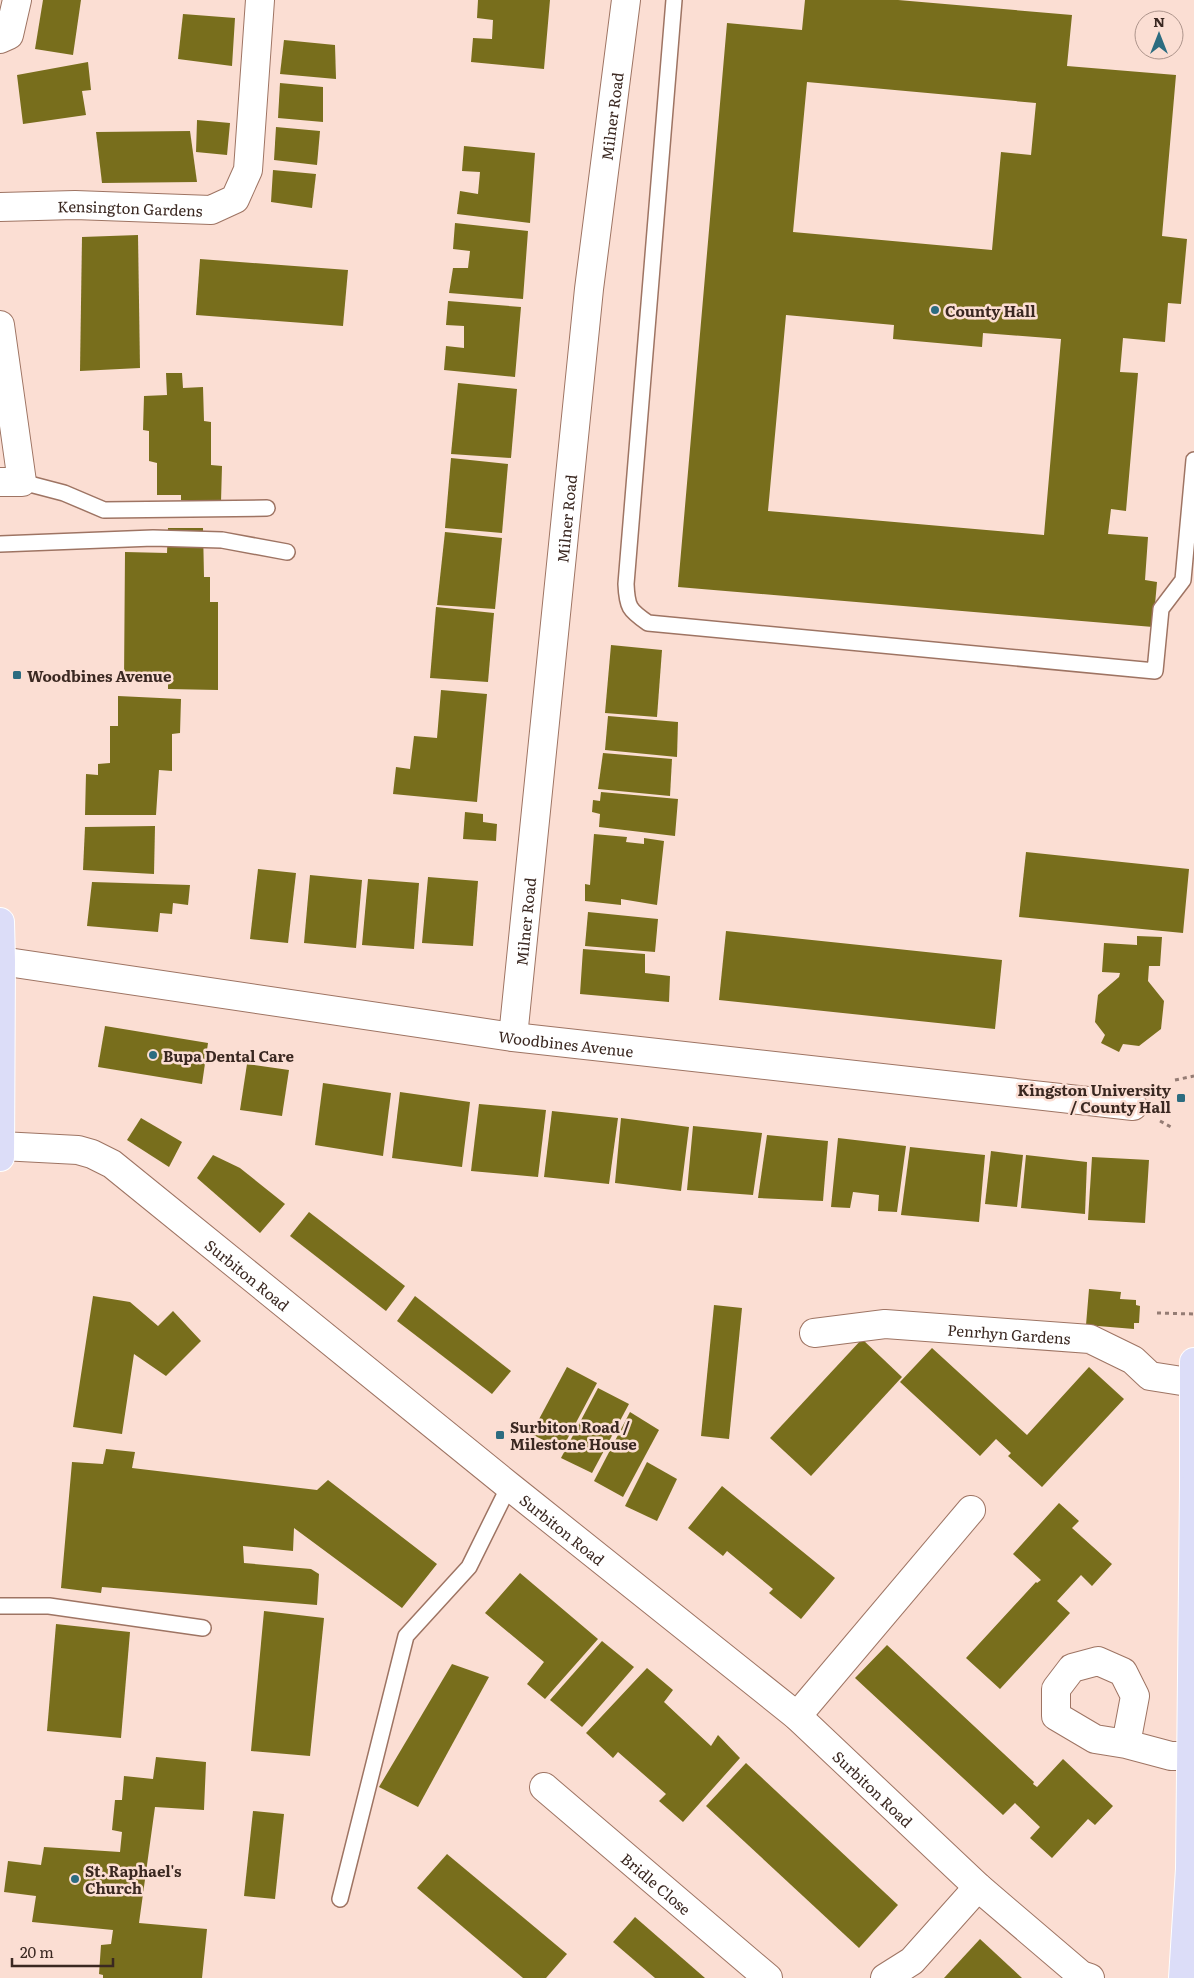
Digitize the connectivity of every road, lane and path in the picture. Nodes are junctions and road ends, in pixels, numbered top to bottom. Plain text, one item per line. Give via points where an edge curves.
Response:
1 (17, 0) edge
2 (260, 0) edge
3 (626, 0) edge
4 (674, 0) edge
5 (0, 39) edge
6 (0, 207) edge
7 (0, 325) edge
8 (1194, 460) edge
9 (11, 482) edge
10 (267, 508) dead end
11 (0, 544) edge
12 (287, 552) dead end
13 (0, 922) edge
14 (2, 961) junction
15 (513, 1037) junction
16 (1194, 1076) edge
17 (1175, 1080) dead end
18 (1133, 1106) dead end
19 (1, 1151) edge
20 (1157, 1313) dead end
21 (1194, 1314) edge
22 (814, 1333) dead end
23 (1194, 1362) edge
24 (1194, 1383) edge
25 (1194, 1485) edge
26 (509, 1486) junction
27 (971, 1510) dead end
28 (0, 1606) edge
29 (203, 1628) dead end
30 (797, 1716) junction
31 (1126, 1744) dead end
32 (1193, 1756) edge
33 (544, 1787) dead end
34 (978, 1887) junction
35 (340, 1899) dead end
36 (1186, 1965) edge
37 (768, 1978) edge
38 (885, 1978) edge
39 (1090, 1978) edge

1 - 5 street via 8,35
2 - 6 street, Kensington Gardens via 248,170 235,199 211,210 75,205
3 - 15 street, Milner Road via 589,289
4 - 8 lane via 626,584 627,604 638,616 648,623 1155,670 1161,609 1184,580
7 - 9 street
9 - 10 lane via 64,493 104,510
11 - 12 lane via 153,538 222,540
13 - 14 main road
14 - 15 street, Woodbines Avenue
14 - 19 main road
15 - 18 street, Woodbines Avenue
16 - 17 path
19 - 26 street, Surbiton Road via 78,1150 112,1164
20 - 21 path
22 - 24 street, Penrhyn Gardens via 886,1324 1090,1340 1133,1360 1150,1376
23 - 24 main road
24 - 25 main road
25 - 32 main road
26 - 30 street, Surbiton Road
26 - 35 lane via 469,1567 406,1636
27 - 30 street
28 - 29 lane via 49,1606
30 - 34 street, Surbiton Road
31 - 32 street via 1171,1756
32 - 36 main road
33 - 37 street, Bridle Close
34 - 38 street via 912,1961
34 - 39 street, Surbiton Road via 1081,1975

